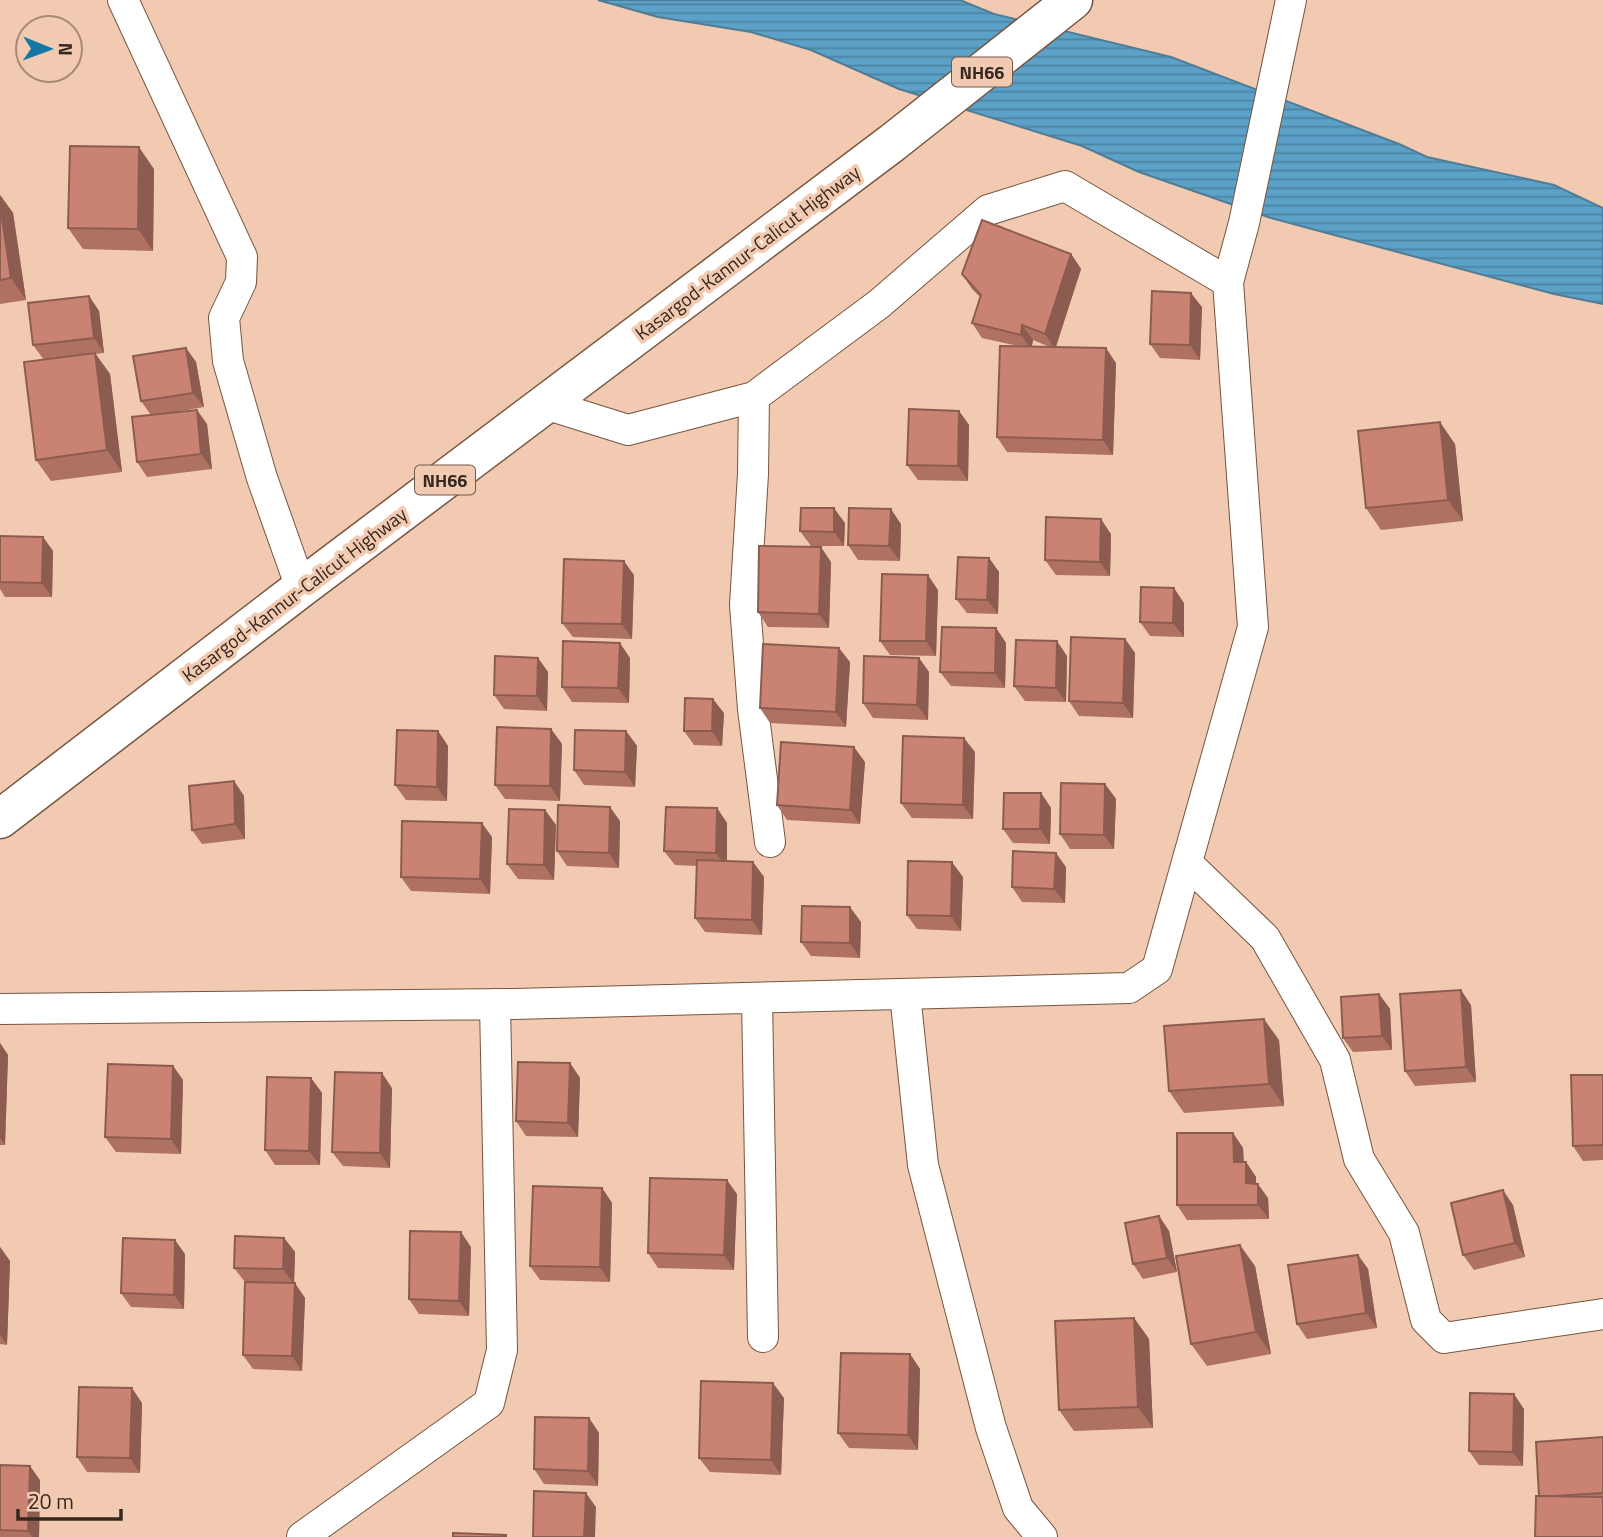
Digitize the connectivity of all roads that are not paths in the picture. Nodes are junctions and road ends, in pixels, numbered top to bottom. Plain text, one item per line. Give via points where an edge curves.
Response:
1 (123, 0) edge
2 (1073, 0) edge
3 (1291, 0) edge
4 (1228, 282) junction
5 (754, 397) junction
6 (545, 404) junction
7 (301, 588) junction
8 (0, 819) edge
9 (770, 842) dead end
10 (1187, 863) junction
11 (905, 994) junction
12 (757, 998) junction
13 (495, 1004) junction
14 (0, 1009) edge
15 (1603, 1314) edge
16 (763, 1337) dead end
17 (302, 1537) edge
18 (1042, 1537) edge

1 - 7 street via 242,257 241,282 223,318 229,361 262,478
2 - 6 highway, Kasargod-Kannur-Calicut Highway / NH66 via 892,143
3 - 4 street
4 - 5 street via 1065,186 988,210 879,304
4 - 10 street via 1253,627
5 - 6 street via 628,430
5 - 9 street via 746,605 753,709
6 - 7 highway, Kasargod-Kannur-Calicut Highway / NH66
7 - 8 highway, Kasargod-Kannur-Calicut Highway / NH66
10 - 11 street via 1157,969 1129,988
10 - 15 street via 1265,938 1335,1060 1359,1159 1404,1233 1426,1320 1444,1338
11 - 12 street
11 - 18 street via 923,1165 991,1428 1018,1507
12 - 13 street
12 - 16 street
13 - 14 street
13 - 17 street via 502,1350 489,1403

